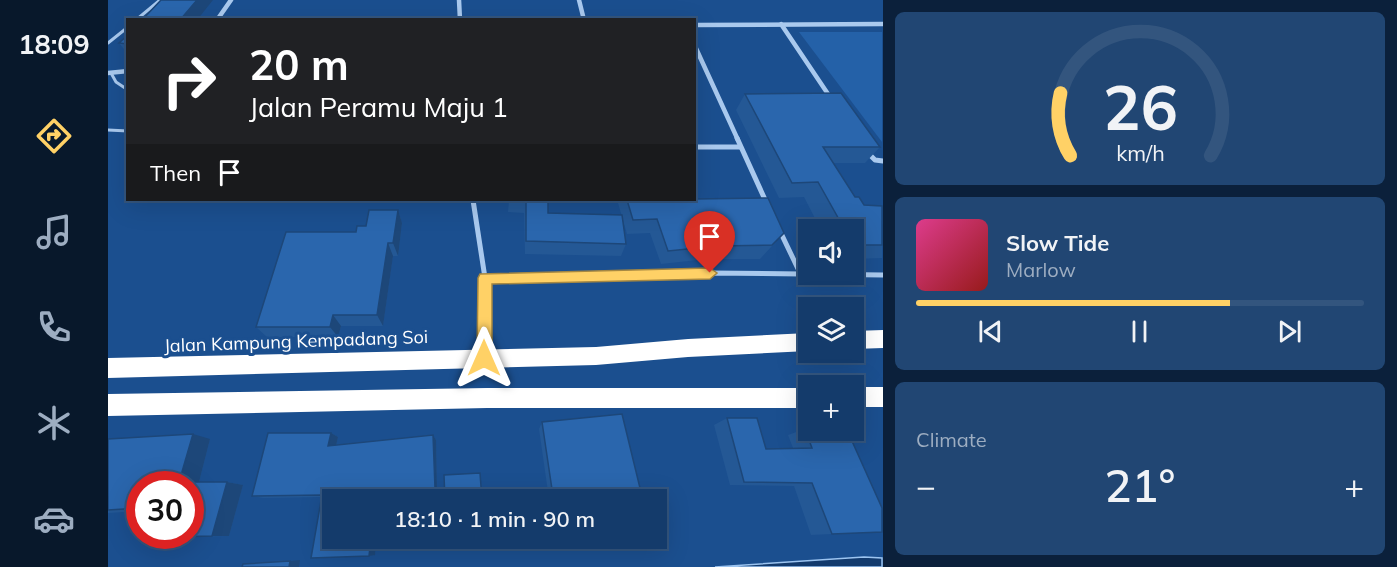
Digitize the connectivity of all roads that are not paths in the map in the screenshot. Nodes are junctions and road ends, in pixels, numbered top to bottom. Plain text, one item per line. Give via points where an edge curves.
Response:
1 (160, 0) edge
2 (231, 0) edge
3 (459, 0) edge
4 (579, 0) edge
5 (138, 18) edge
6 (218, 18) edge
7 (460, 18) edge
8 (584, 18) edge
9 (781, 24) junction
10 (882, 24) edge
11 (696, 25) edge
12 (126, 29) edge
13 (108, 43) edge
14 (696, 48) edge
15 (126, 71) edge
16 (109, 74) edge
17 (126, 89) edge
18 (833, 102) edge
19 (108, 130) edge
20 (126, 131) edge
21 (859, 141) edge
22 (696, 147) edge
23 (740, 147) junction
24 (882, 161) edge
25 (473, 201) edge
26 (770, 211) edge
27 (775, 221) edge
28 (798, 269) edge
29 (798, 275) edge
30 (864, 275) edge
31 (882, 275) edge
32 (485, 278) junction
33 (882, 339) edge
34 (864, 340) edge
35 (798, 342) edge
36 (484, 358) junction
37 (108, 368) edge
38 (864, 397) edge
39 (882, 397) edge
40 (798, 398) edge
41 (108, 405) edge

1 - 5 lane
2 - 6 street
3 - 7 street
4 - 8 street
9 - 10 street
9 - 11 street
9 - 18 street
12 - 13 lane
14 - 23 street
15 - 16 street
16 - 17 lane
19 - 20 lane
21 - 24 street via 875,160
22 - 23 street
23 - 26 street
25 - 32 street
27 - 28 street
29 - 32 street
30 - 31 street
32 - 36 street
33 - 34 highway
35 - 36 highway, Jalan Kampung Kempadang Soi via 596,356
36 - 37 highway, Jalan Kampung Kempadang Soi
38 - 39 highway
40 - 41 highway via 487,398

